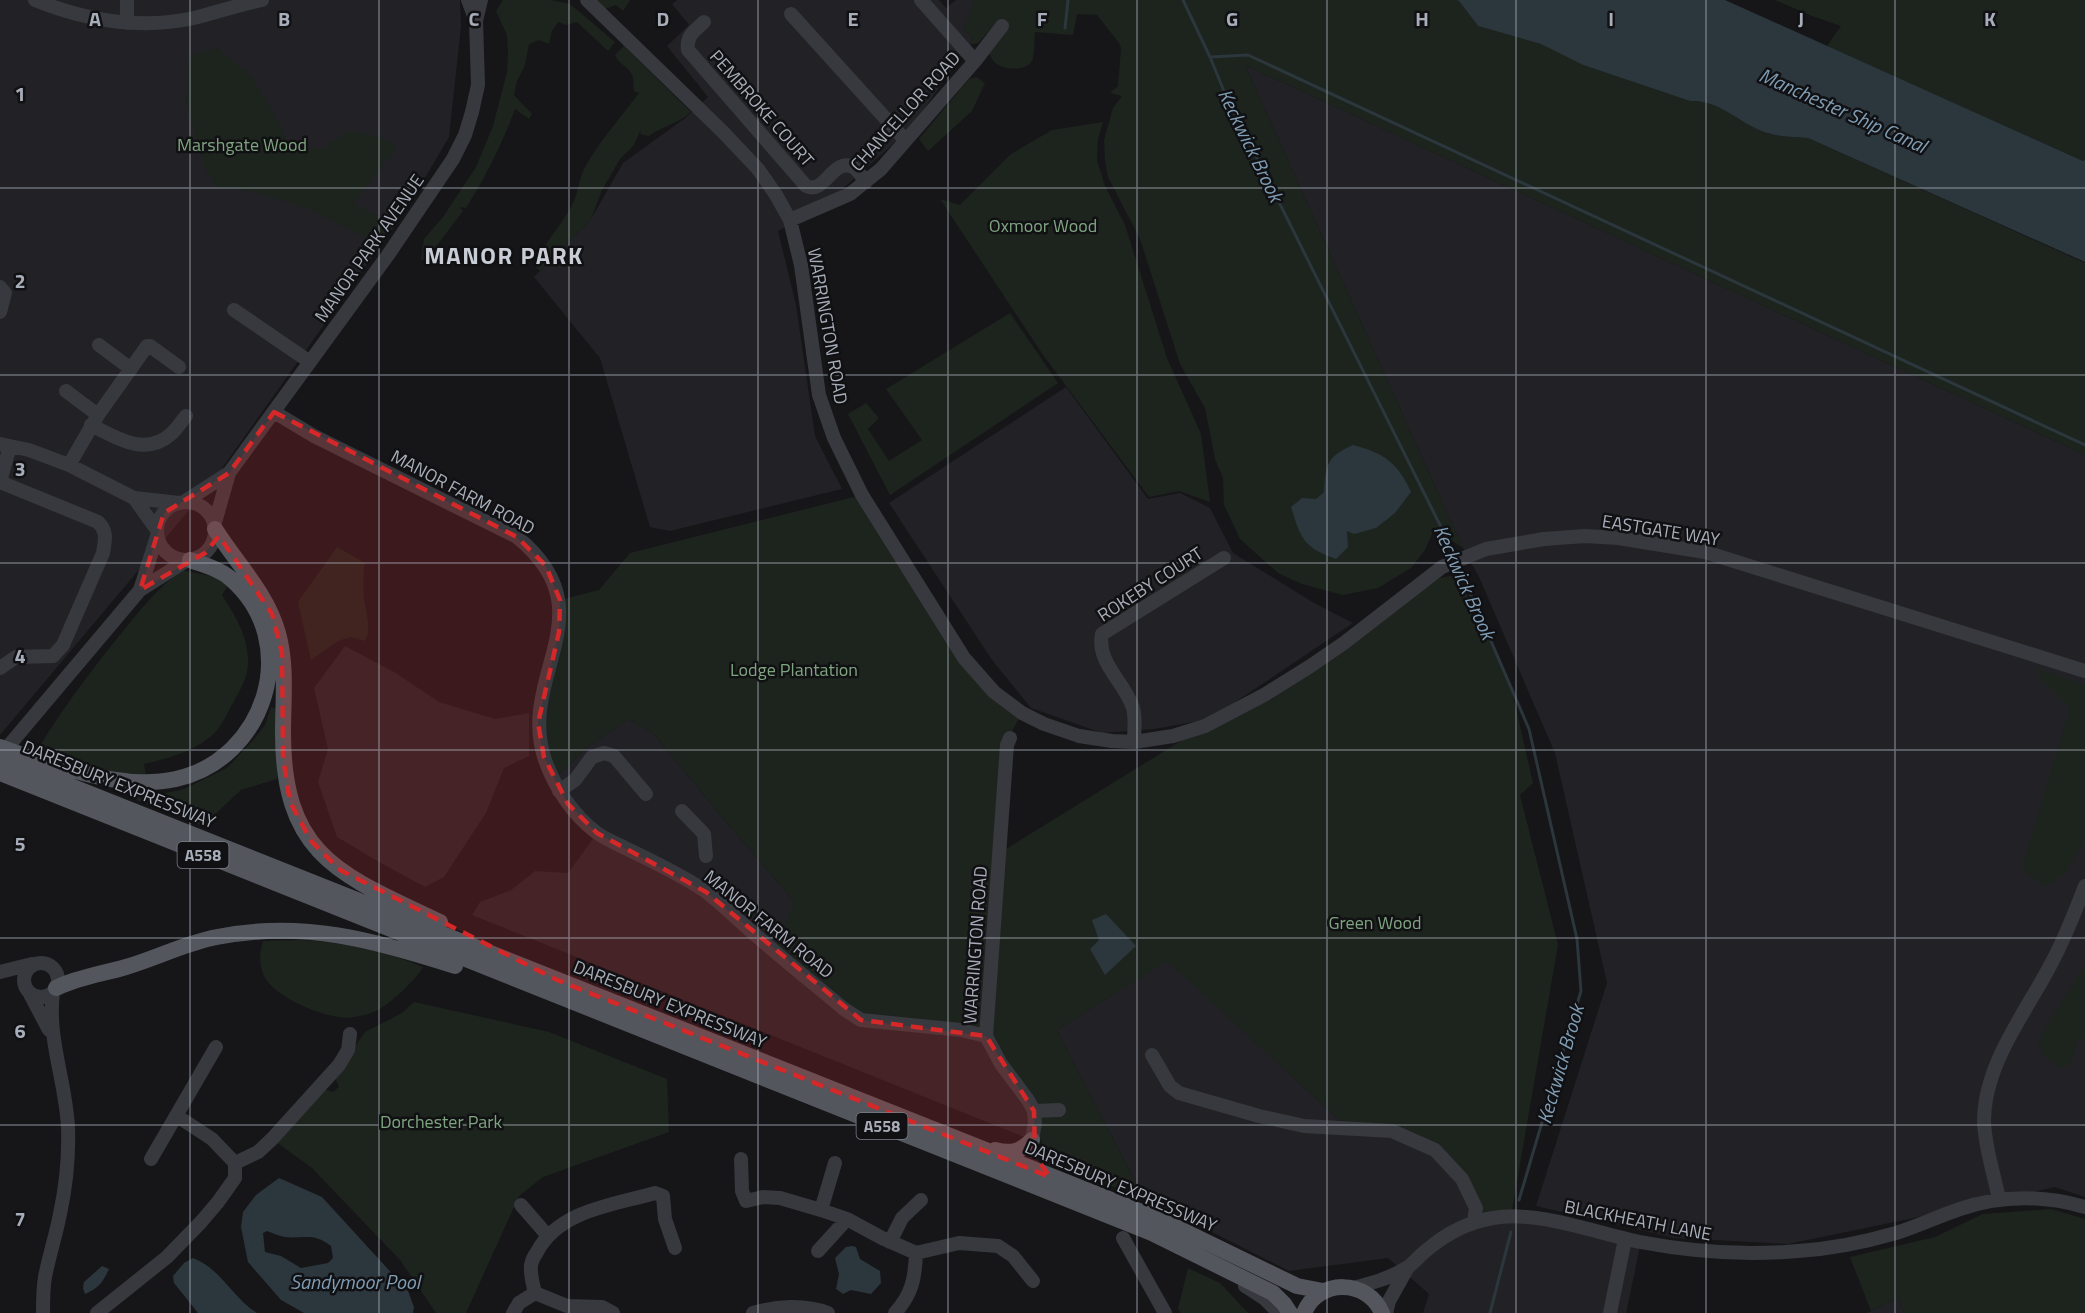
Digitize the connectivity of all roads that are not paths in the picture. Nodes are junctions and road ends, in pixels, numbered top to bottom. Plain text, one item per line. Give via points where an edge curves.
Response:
1 (35, 0) edge
2 (127, 0) edge
3 (262, 0) edge
4 (468, 0) edge
5 (481, 0) edge
6 (587, 0) edge
7 (921, 0) edge
8 (791, 14) dead end
9 (476, 21) junction
10 (704, 22) dead end
11 (127, 23) junction
12 (1002, 26) dead end
13 (975, 61) junction
14 (905, 140) junction
15 (866, 182) junction
16 (790, 220) junction
17 (0, 287) edge
18 (234, 310) dead end
19 (0, 312) edge
20 (99, 345) dead end
21 (309, 362) junction
22 (179, 367) dead end
23 (131, 369) junction
24 (66, 391) dead end
25 (274, 412) junction
26 (186, 416) dead end
27 (94, 420) junction
28 (5, 445) edge
29 (69, 465) junction
30 (230, 473) junction
31 (0, 482) edge
32 (134, 498) junction
33 (182, 503) junction
34 (215, 528) junction
35 (157, 533) junction
36 (1224, 558) dead end
37 (188, 560) junction
38 (140, 590) junction
39 (0, 668) edge
40 (2085, 671) edge
41 (1022, 713) joint
42 (1010, 738) dead end
43 (1134, 742) junction
44 (0, 747) edge
45 (0, 757) edge
46 (15, 768) edge
47 (559, 791) junction
48 (646, 794) dead end
49 (682, 811) dead end
50 (706, 856) dead end
51 (2085, 886) edge
52 (32, 964) junction
53 (0, 972) edge
54 (557, 980) junction
55 (55, 990) junction
56 (29, 992) junction
57 (612, 1018) junction
58 (350, 1034) dead end
59 (986, 1036) junction
60 (52, 1038) junction
61 (216, 1047) dead end
62 (1152, 1054) dead end
63 (1059, 1110) dead end
64 (1034, 1112) junction
65 (177, 1116) junction
66 (937, 1132) junction
67 (1032, 1140) junction
68 (151, 1159) dead end
69 (741, 1159) dead end
70 (235, 1163) junction
71 (835, 1163) dead end
72 (1050, 1177) junction
73 (2000, 1199) junction
74 (921, 1200) dead end
75 (521, 1205) dead end
76 (2085, 1207) edge
77 (821, 1210) junction
78 (847, 1219) junction
79 (1474, 1221) junction
80 (548, 1236) junction
81 (1123, 1238) dead end
82 (1625, 1239) junction
83 (890, 1242) junction
84 (675, 1248) dead end
85 (818, 1251) dead end
86 (1191, 1251) junction
87 (916, 1253) junction
88 (1408, 1267) junction
89 (1033, 1281) dead end
90 (1353, 1288) junction
91 (1323, 1291) junction
92 (536, 1293) junction
93 (42, 1313) edge
94 (97, 1313) edge
95 (513, 1313) edge
96 (613, 1313) edge
97 (753, 1313) edge
98 (828, 1313) edge
99 (895, 1313) edge
100 (1165, 1313) edge
101 (1279, 1313) edge
102 (1290, 1313) edge
103 (1304, 1313) edge
104 (1382, 1313) edge
105 (1386, 1313) edge
106 (1610, 1313) edge

1 - 11 street via 81,17
2 - 11 street
3 - 11 street via 192,18
4 - 9 street, MANOR PARK AVENUE
5 - 9 street, MANOR PARK AVENUE
6 - 16 street, WARRINGTON ROAD via 758,169
7 - 13 street
8 - 14 street
9 - 21 street, MANOR PARK AVENUE via 478,85 465,135 388,255
10 - 15 street, PEMBROKE COURT via 690,34 688,50 806,186 817,188 844,166 855,168
12 - 13 street, CHANCELLOR ROAD
13 - 14 street, CHANCELLOR ROAD
14 - 15 street, CHANCELLOR ROAD
15 - 16 street, CHANCELLOR ROAD via 850,195
16 - 41 street, WARRINGTON ROAD via 801,265 819,395 845,462 964,658 994,693
17 - 19 street via 5,293
18 - 21 street
20 - 23 street
21 - 25 street, MANOR PARK AVENUE
22 - 23 street via 147,346
23 - 27 street
24 - 27 street
25 - 30 street, MANOR PARK AVENUE
25 - 47 street, MANOR FARM ROAD via 314,436 517,537 546,566 560,600 559,632 538,723 544,757
26 - 27 street via 171,435 141,446 116,438
27 - 29 street
28 - 29 street
28 - 31 street
29 - 32 street
30 - 33 street, MANOR PARK AVENUE
30 - 34 street, MANOR PARK AVENUE
31 - 39 street via 98,522 106,536 103,553 63,645 53,656 16,657
32 - 33 street
32 - 35 street
33 - 34 street via 200,506 212,518
33 - 35 street via 164,513
34 - 37 street via 206,553
34 - 54 main road via 263,596 279,635 286,783 298,821 311,841 323,856 366,887
35 - 37 street via 164,551
35 - 38 street
36 - 43 street, ROKEBY COURT via 1102,634 1100,644 1105,661 1133,707
37 - 38 street
37 - 46 main road via 231,579 256,610 264,630 269,674 264,698 240,743 201,771 145,783
38 - 45 street
40 - 43 street, EASTGATE WAY via 1705,552 1618,538 1544,539 1486,549 1442,567 1344,643 1264,695 1205,726
41 - 43 street, EASTGATE WAY via 1079,736
42 - 59 street, WARRINGTON ROAD
44 - 46 main road, bridge
45 - 46 main road, DARESBURY EXPRESSWAY / A558
46 - 54 main road, DARESBURY EXPRESSWAY / A558
46 - 57 main road, DARESBURY EXPRESSWAY / A558
47 - 48 street via 575,780 592,757 603,753 614,756
47 - 59 street, MANOR FARM ROAD via 597,833 706,892 861,1020
49 - 50 street via 704,834
51 - 73 street via 2052,962 1993,1073 1984,1122
52 - 53 street
52 - 55 street via 43,962 53,967 58,977
52 - 56 street via 23,976
53 - 56 street
54 - 66 main road, DARESBURY EXPRESSWAY / A558
55 - 56 street via 45,997
55 - 57 main road via 71,981 217,937 287,930 330,933 396,947
55 - 60 street
56 - 60 street
57 - 86 main road, DARESBURY EXPRESSWAY / A558
58 - 70 street via 348,1050 324,1081 258,1152
59 - 64 street, WARRINGTON ROAD
60 - 93 street via 68,1126 67,1170 45,1278
61 - 65 street
62 - 79 street via 1179,1094 1304,1126 1392,1131 1435,1150 1462,1179 1476,1208
63 - 64 street
64 - 67 street
65 - 68 street
65 - 70 street via 212,1139
66 - 67 main road via 1011,1153
66 - 72 main road, DARESBURY EXPRESSWAY / A558
67 - 72 main road via 1040,1167
69 - 77 street via 746,1201 780,1198
70 - 94 street via 235,1178 201,1222 167,1257
71 - 77 street
72 - 91 main road, DARESBURY EXPRESSWAY / A558 via 1159,1220 1297,1287
73 - 76 street, BLACKHEATH LANE via 2032,1197
73 - 82 street, BLACKHEATH LANE via 1962,1208 1895,1233 1800,1251 1720,1254
74 - 83 street via 902,1218
75 - 80 street
77 - 78 street
78 - 83 street
78 - 85 street
79 - 82 street, BLACKHEATH LANE via 1511,1216 1539,1219
79 - 88 street, BLACKHEATH LANE via 1429,1248
80 - 84 street via 582,1214 655,1193 663,1196 665,1219
80 - 92 street via 531,1263
81 - 100 street
82 - 106 street
83 - 87 street
86 - 101 street via 1265,1299
86 - 102 main road, DARESBURY EXPRESSWAY / A558 via 1273,1293
87 - 89 street via 958,1244 998,1246 1013,1256
87 - 99 street via 911,1290
88 - 90 street, BLACKHEATH LANE via 1378,1282
88 - 105 street, BLACKHEATH LANE
90 - 91 main road, A558
90 - 104 main road via 1364,1292
91 - 103 main road
92 - 95 street via 519,1303
92 - 96 street via 567,1306 602,1307
97 - 98 street via 800,1307

